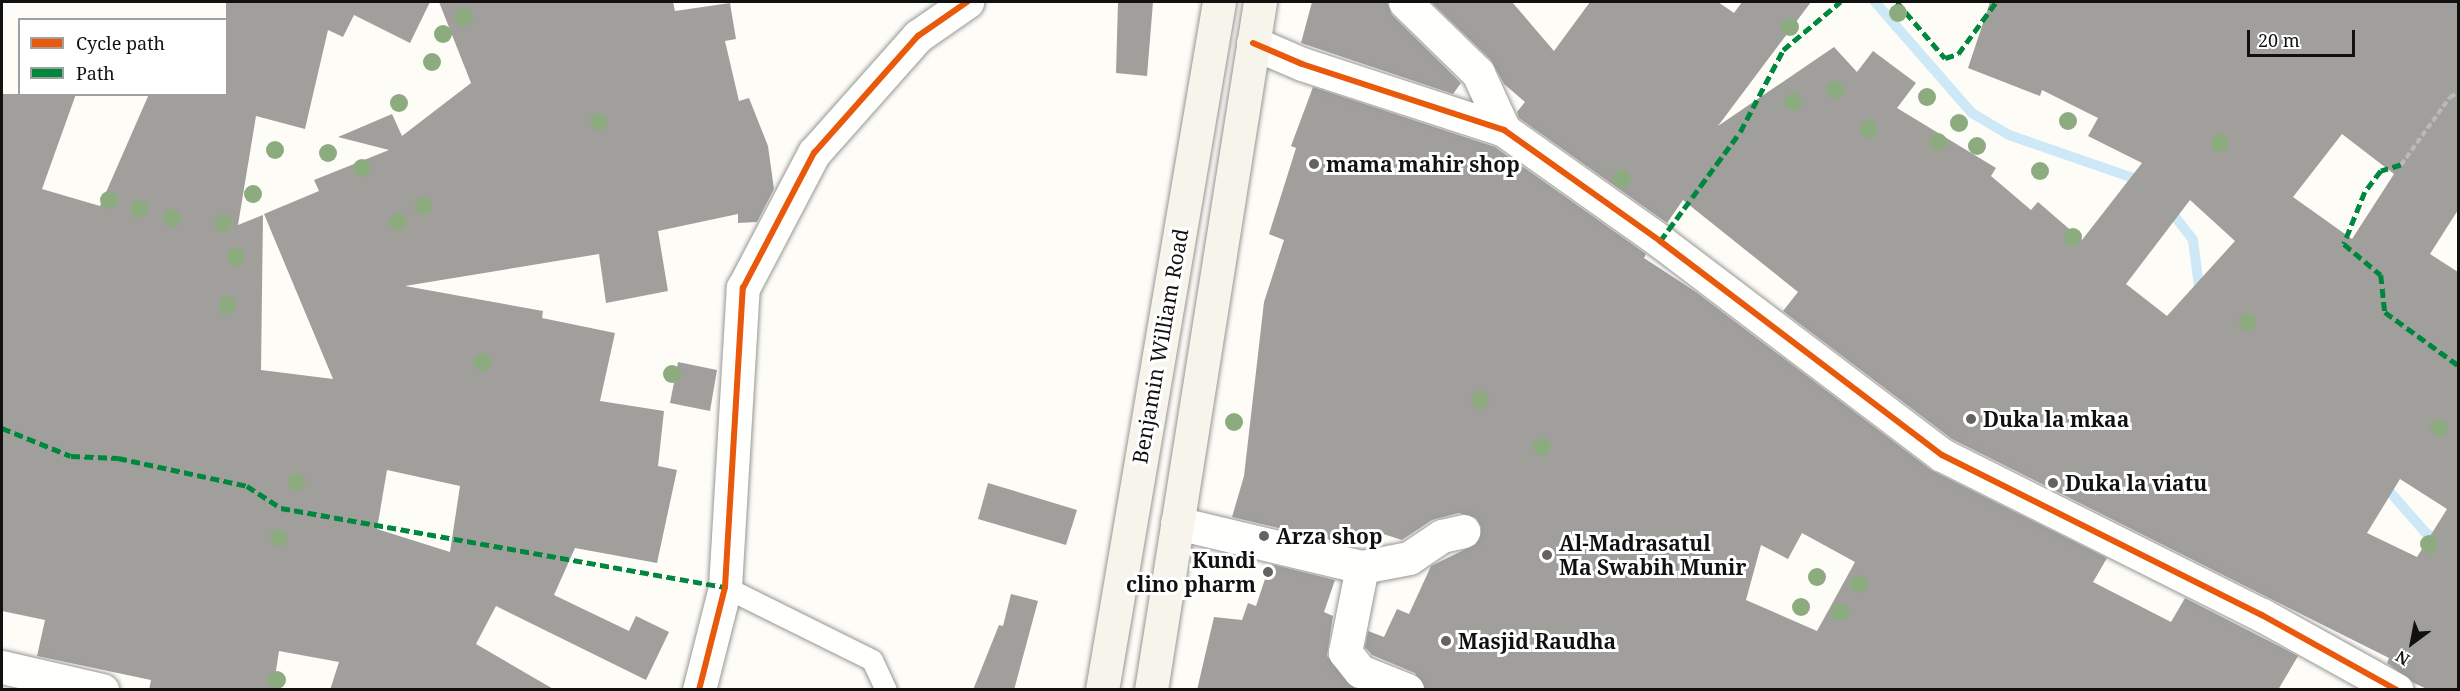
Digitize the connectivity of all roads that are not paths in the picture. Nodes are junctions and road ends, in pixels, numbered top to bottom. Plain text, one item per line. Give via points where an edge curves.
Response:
1 (967, 2) edge
2 (1219, 2) edge
3 (1260, 2) edge
4 (1405, 2) edge
5 (1253, 43) junction
6 (1504, 130) junction
7 (1177, 523) junction
8 (1463, 531) dead end
9 (1362, 567) junction
10 (724, 587) junction
11 (2, 667) edge
12 (102, 690) edge
13 (699, 690) edge
14 (886, 690) edge
15 (1102, 690) edge
16 (1151, 690) edge
17 (1407, 690) edge
18 (2397, 690) edge

1 - 10 street via 918,36 814,153 743,288
2 - 15 main road, Benjamin William Road
3 - 5 main road, Benjamin William Road
4 - 6 street via 1478,73
5 - 6 street via 1302,64
5 - 7 main road, Benjamin William Road
6 - 18 street via 1660,241 1942,455 2262,615
7 - 9 street
7 - 16 main road, Benjamin William Road
8 - 9 street via 1442,536 1409,558
9 - 17 street via 1345,652 1360,671
10 - 13 street
10 - 14 lane via 872,660
11 - 12 street

